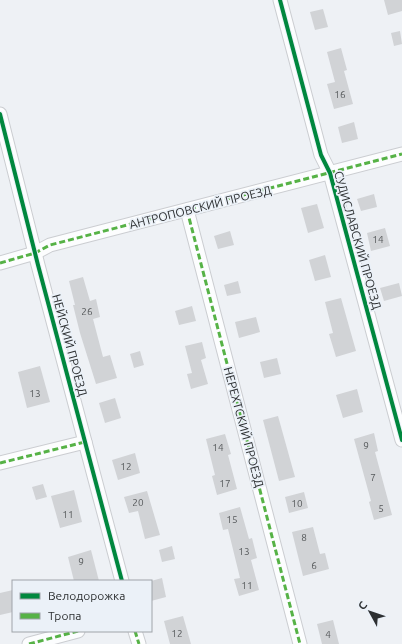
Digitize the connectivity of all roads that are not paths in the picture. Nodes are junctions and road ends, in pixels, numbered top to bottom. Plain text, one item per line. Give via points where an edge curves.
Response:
1 (280, 0) edge
2 (0, 114) edge
3 (402, 154) edge
4 (330, 173) junction
5 (187, 210) junction
6 (36, 253) junction
7 (0, 263) edge
8 (402, 440) edge
9 (85, 442) junction
10 (0, 463) edge
11 (122, 580) edge
12 (74, 632) edge
13 (135, 632) edge
14 (29, 644) edge
15 (139, 644) edge
16 (300, 644) edge

1 - 4 street, СУДИСЛАВСКИЙ ПРОЕЗД via 321,156
2 - 6 street, НЕЙСКИЙ ПРОЕЗД
3 - 4 street, АНТРОПОВСКИЙ ПРОЕЗД
4 - 5 street, АНТРОПОВСКИЙ ПРОЕЗД
4 - 8 street, СУДИСЛАВСКИЙ ПРОЕЗД
5 - 6 street, АНТРОПОВСКИЙ ПРОЕЗД via 50,245
5 - 16 street, НЕРЕХТСКИЙ ПРОЕЗД
6 - 7 street, АНТРОПОВСКИЙ ПРОЕЗД
6 - 9 street, НЕЙСКИЙ ПРОЕЗД
9 - 10 street
9 - 11 street, НЕЙСКИЙ ПРОЕЗД
12 - 14 street
13 - 15 street

